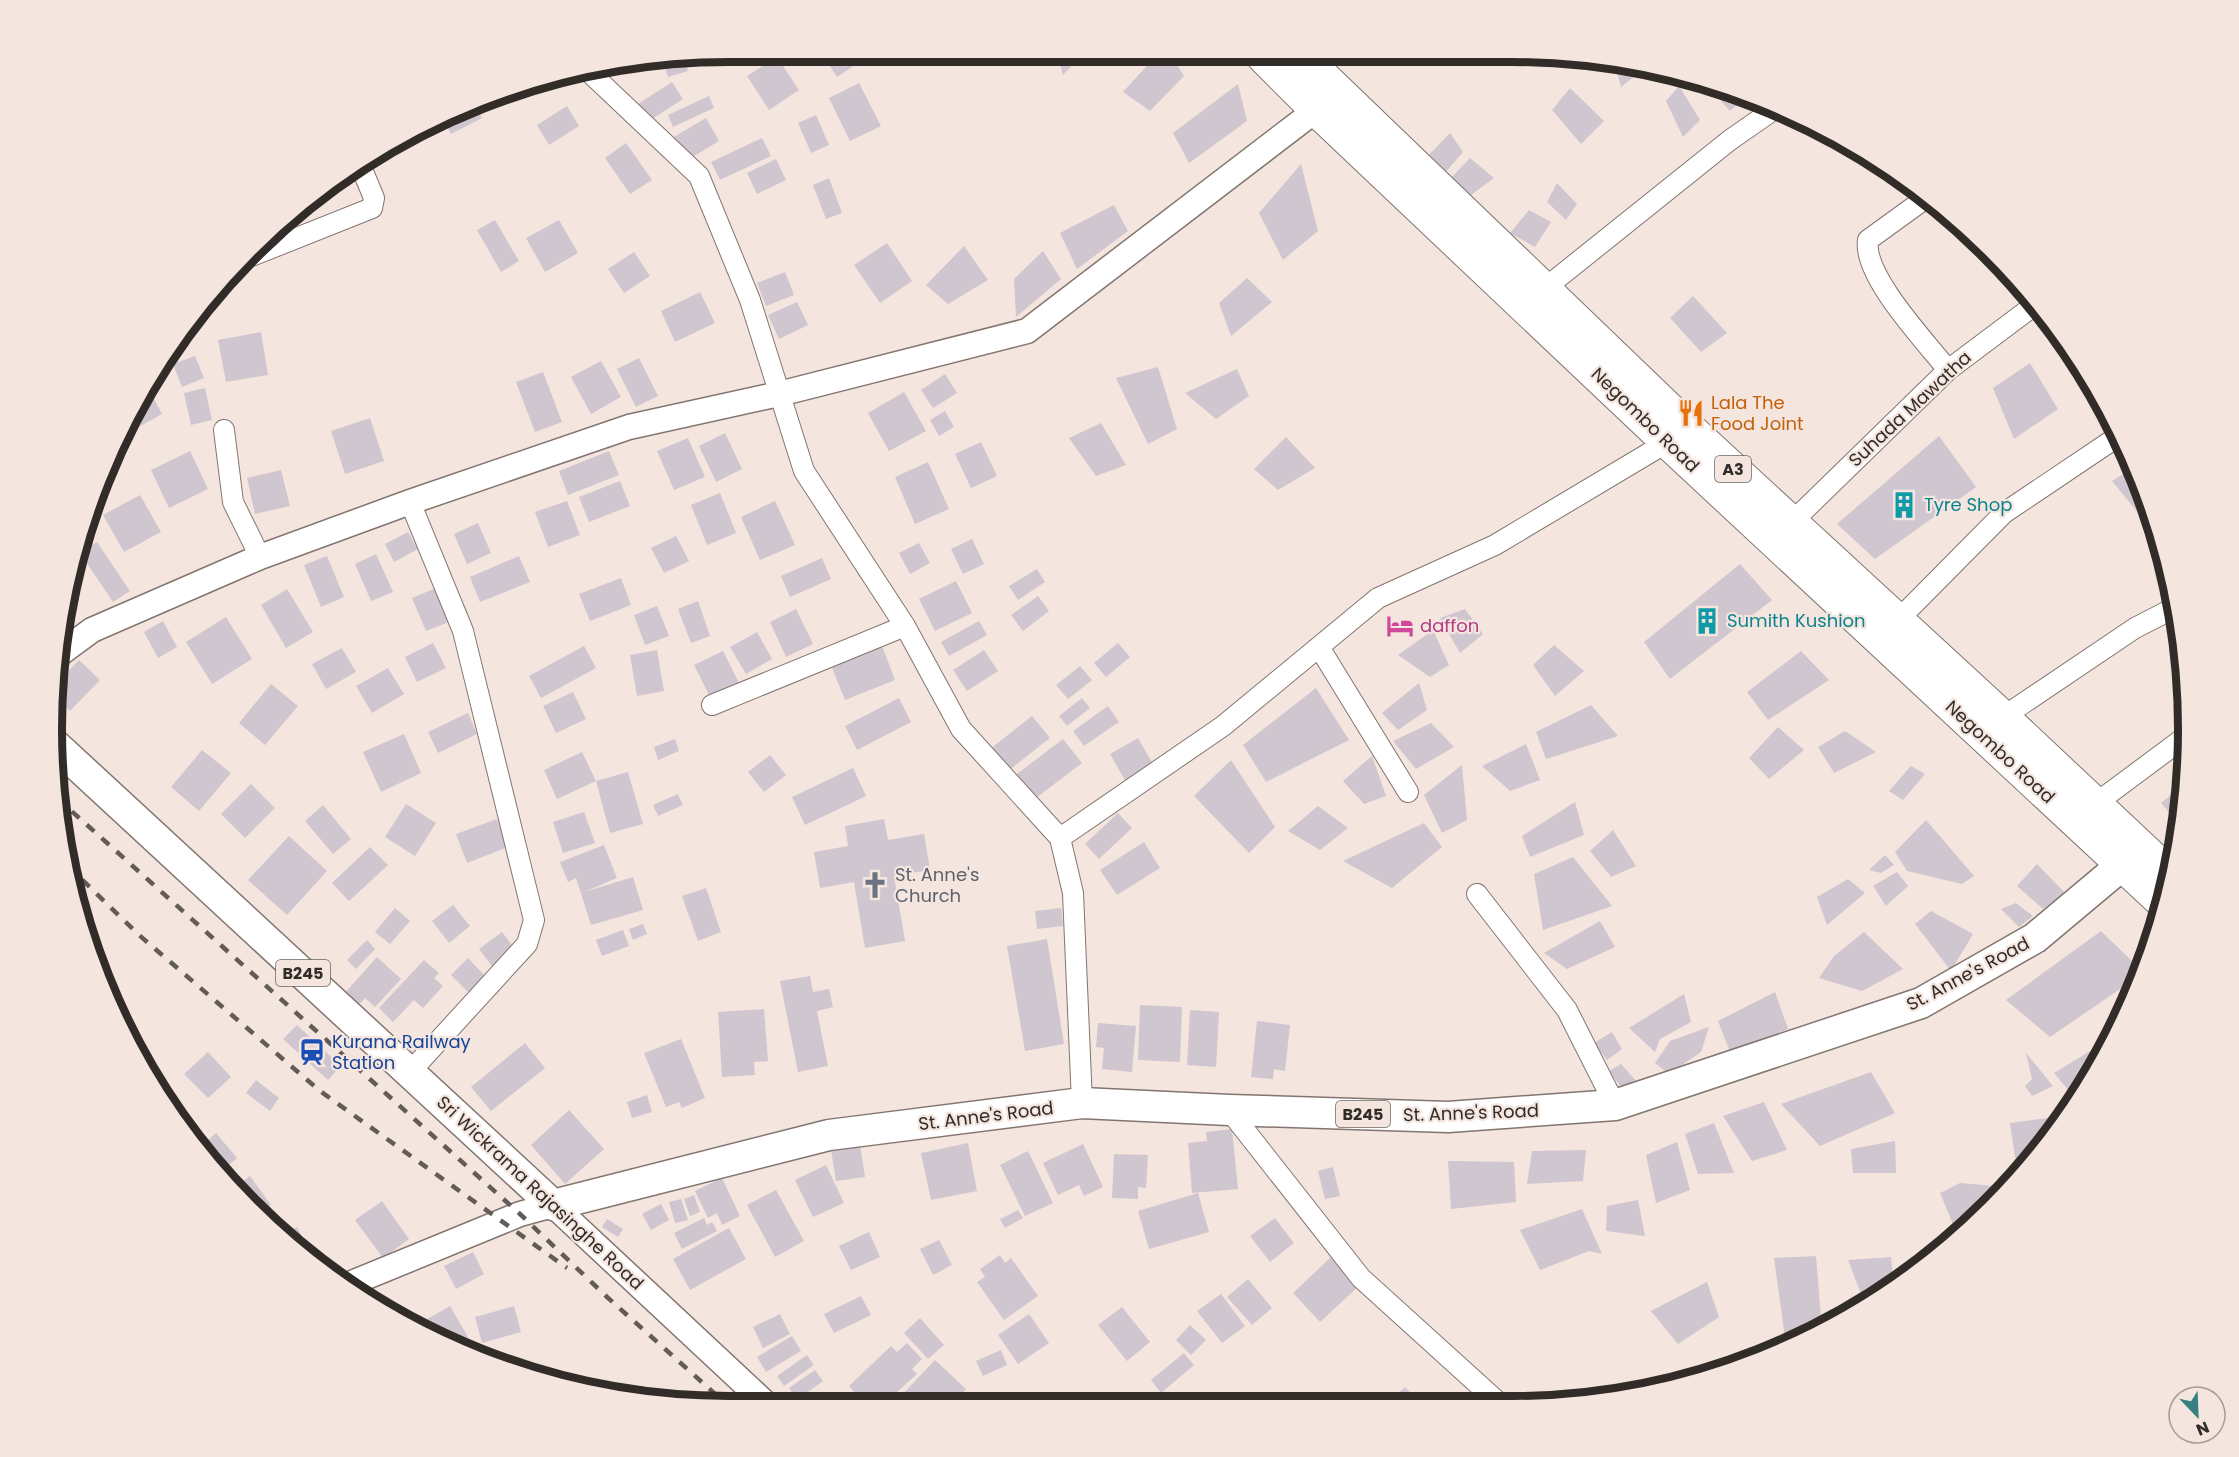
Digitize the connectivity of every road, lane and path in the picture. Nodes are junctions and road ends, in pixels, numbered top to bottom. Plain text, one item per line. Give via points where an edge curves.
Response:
1 (1270, 62) edge
2 (1306, 62) edge
3 (593, 75) edge
4 (1326, 100) junction
5 (1769, 113) edge
6 (363, 171) edge
7 (1921, 202) edge
8 (263, 251) edge
9 (1544, 289) junction
10 (2029, 309) edge
11 (1948, 370) junction
12 (779, 394) junction
13 (224, 430) dead end
14 (1678, 435) junction
15 (2112, 440) edge
16 (410, 502) junction
17 (1791, 523) junction
18 (260, 557) junction
19 (2167, 611) edge
20 (1897, 621) junction
21 (905, 626) junction
22 (1319, 647) junction
23 (66, 649) edge
24 (712, 705) dead end
25 (2003, 717) junction
26 (2177, 743) edge
27 (63, 752) edge
28 (1408, 792) dead end
29 (2095, 804) junction
30 (1060, 838) junction
31 (2132, 857) junction
32 (2162, 870) edge
33 (1477, 894) dead end
34 (2157, 894) edge
35 (410, 1072) junction
36 (1082, 1103) junction
37 (1615, 1105) junction
38 (1229, 1110) junction
39 (553, 1205) junction
40 (356, 1281) edge
41 (758, 1396) edge
42 (1491, 1396) edge

1 - 4 highway, Negombo Road / A3
2 - 4 highway, Negombo Road / A3
3 - 12 street via 699,176 750,300
4 - 9 highway, Negombo Road / A3
4 - 12 street via 1027,331
4 - 14 highway, Negombo Road / A3
5 - 9 street
6 - 8 street via 374,198 372,208
7 - 11 street via 1868,240 1866,251 1880,283
9 - 14 highway, Negombo Road / A3
10 - 11 street, Suhada Mawatha
11 - 17 street, Suhada Mawatha
12 - 16 street via 629,427
12 - 21 street via 804,471
13 - 18 street via 233,502
14 - 17 highway, Negombo Road / A3
14 - 22 street via 1495,545 1378,598
14 - 31 highway, Negombo Road / A3
15 - 20 street via 2004,513
16 - 18 street
16 - 35 street via 463,631 534,920 527,944
17 - 20 highway, Negombo Road / A3
18 - 23 street via 92,630
19 - 25 street via 2135,628
20 - 25 highway, Negombo Road / A3
21 - 24 street
21 - 30 street via 961,729
22 - 28 street
22 - 30 street via 1223,726
25 - 29 highway, Negombo Road / A3
26 - 29 street
27 - 35 main road, Sri Wickrama Rajasinghe Road / B245
29 - 31 highway, Negombo Road / A3
30 - 36 street via 1073,894
31 - 32 highway, Negombo Road / A3
31 - 34 highway, Negombo Road / A3
31 - 37 main road, St. Anne's Road / B245 via 2035,938 1921,1003
33 - 37 street via 1567,1010
35 - 39 main road, Sri Wickrama Rajasinghe Road / B245
36 - 38 main road, St. Anne's Road / B245
36 - 39 main road, St. Anne's Road / B245 via 829,1135
37 - 38 main road, St. Anne's Road / B245 via 1448,1117
38 - 42 street via 1361,1278
39 - 40 street via 520,1214
39 - 41 street, Sri Wickrama Rajasinghe Road

